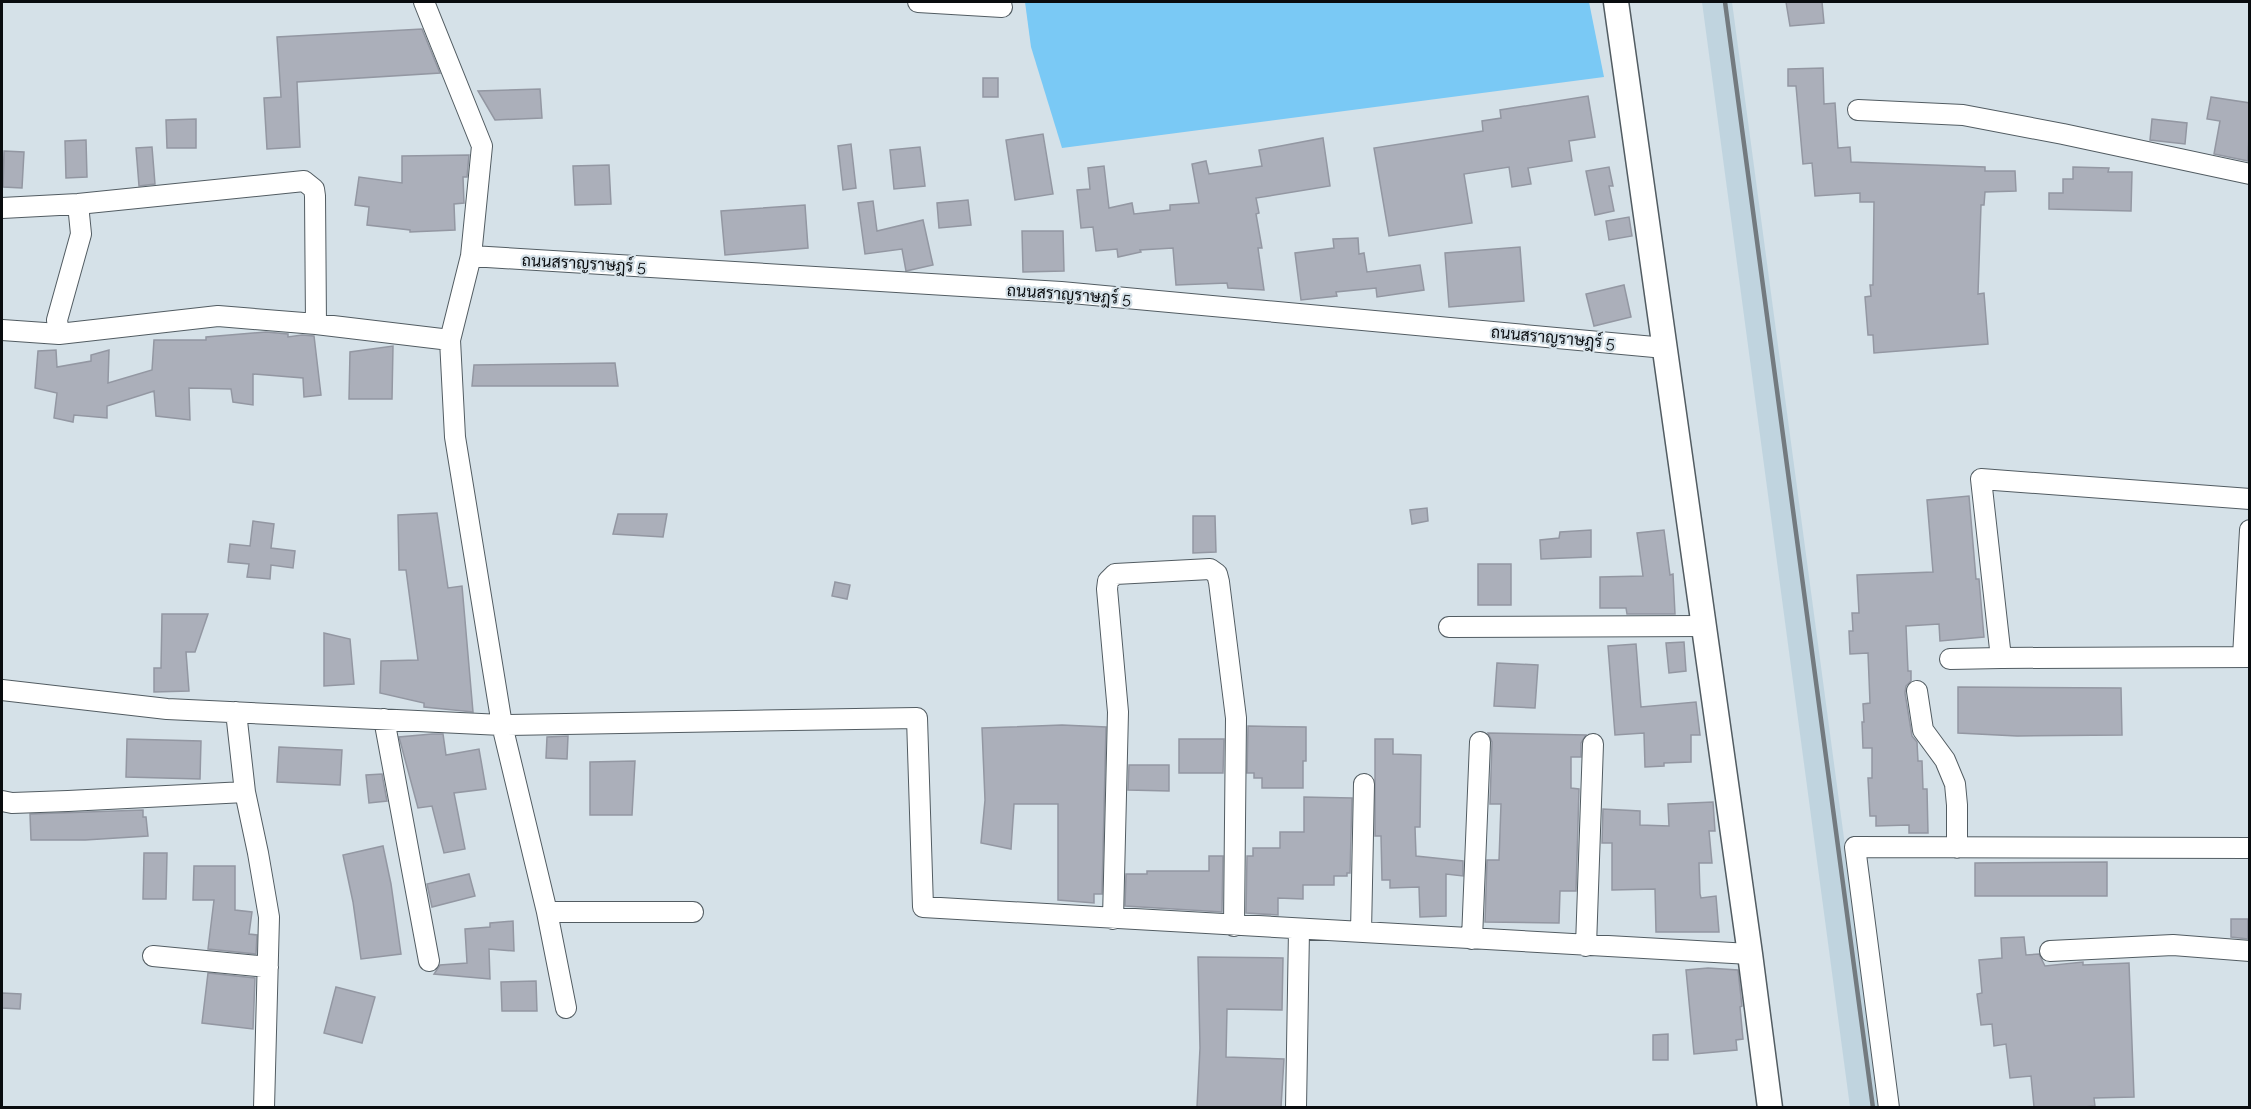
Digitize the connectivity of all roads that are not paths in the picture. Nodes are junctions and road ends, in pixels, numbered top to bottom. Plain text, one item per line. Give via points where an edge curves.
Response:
1 (424, 2) edge
2 (918, 2) edge
3 (1616, 2) edge
4 (1002, 7) dead end
5 (1858, 110) dead end
6 (2250, 174) edge
7 (78, 204) junction
8 (2, 208) edge
9 (471, 256) junction
10 (316, 324) junction
11 (2, 330) edge
12 (59, 334) junction
13 (450, 340) junction
14 (1665, 348) junction
15 (2250, 499) edge
16 (2250, 530) edge
17 (1705, 626) junction
18 (1449, 627) dead end
19 (2246, 657) edge
20 (1950, 658) dead end
21 (2001, 658) junction
22 (2, 690) edge
23 (1917, 691) dead end
24 (236, 712) junction
25 (384, 719) junction
26 (502, 725) junction
27 (1480, 742) dead end
28 (1593, 744) dead end
29 (1364, 784) dead end
30 (245, 792) junction
31 (2, 801) edge
32 (1957, 848) junction
33 (2250, 848) edge
34 (546, 912) junction
35 (693, 912) dead end
36 (1113, 919) junction
37 (1234, 927) junction
38 (1299, 930) junction
39 (1361, 932) junction
40 (1472, 939) junction
41 (1586, 946) junction
42 (2050, 951) dead end
43 (2250, 951) edge
44 (1750, 954) junction
45 (153, 956) dead end
46 (429, 961) dead end
47 (268, 967) junction
48 (566, 1008) dead end
49 (264, 1107) edge
50 (1296, 1107) edge
51 (1770, 1107) edge
52 (1889, 1107) edge

1 - 9 street via 482,146
2 - 4 street
3 - 14 street
5 - 6 street via 1963,115
7 - 8 street
7 - 10 street via 304,182 314,189 315,196
7 - 12 street via 81,234 57,320
9 - 13 street
9 - 14 street, ถนนสราญราษฎร์ 5 via 1061,292
10 - 12 street via 218,316
10 - 13 street
11 - 12 street
13 - 26 street via 455,436
14 - 17 street
15 - 21 street via 1981,479
16 - 19 street
17 - 18 street
17 - 44 street
19 - 21 street
20 - 21 street
22 - 24 street via 167,709
23 - 32 street via 1923,730 1945,760 1955,784
24 - 25 street
24 - 30 street
25 - 26 street
25 - 46 street
26 - 34 street
26 - 36 street via 917,718 923,908
27 - 40 street
28 - 41 street
29 - 39 street
30 - 31 street
30 - 47 street via 269,917
32 - 33 street
32 - 52 street via 1855,847
34 - 35 street
34 - 48 street
36 - 37 street
36 - 37 street via 1118,712 1108,581 1115,574 1210,569 1218,577 1236,718
37 - 38 street
38 - 39 street
38 - 50 street
39 - 40 street
40 - 41 street
41 - 44 street
42 - 43 street via 2173,945
44 - 51 street
45 - 47 street
47 - 49 street

